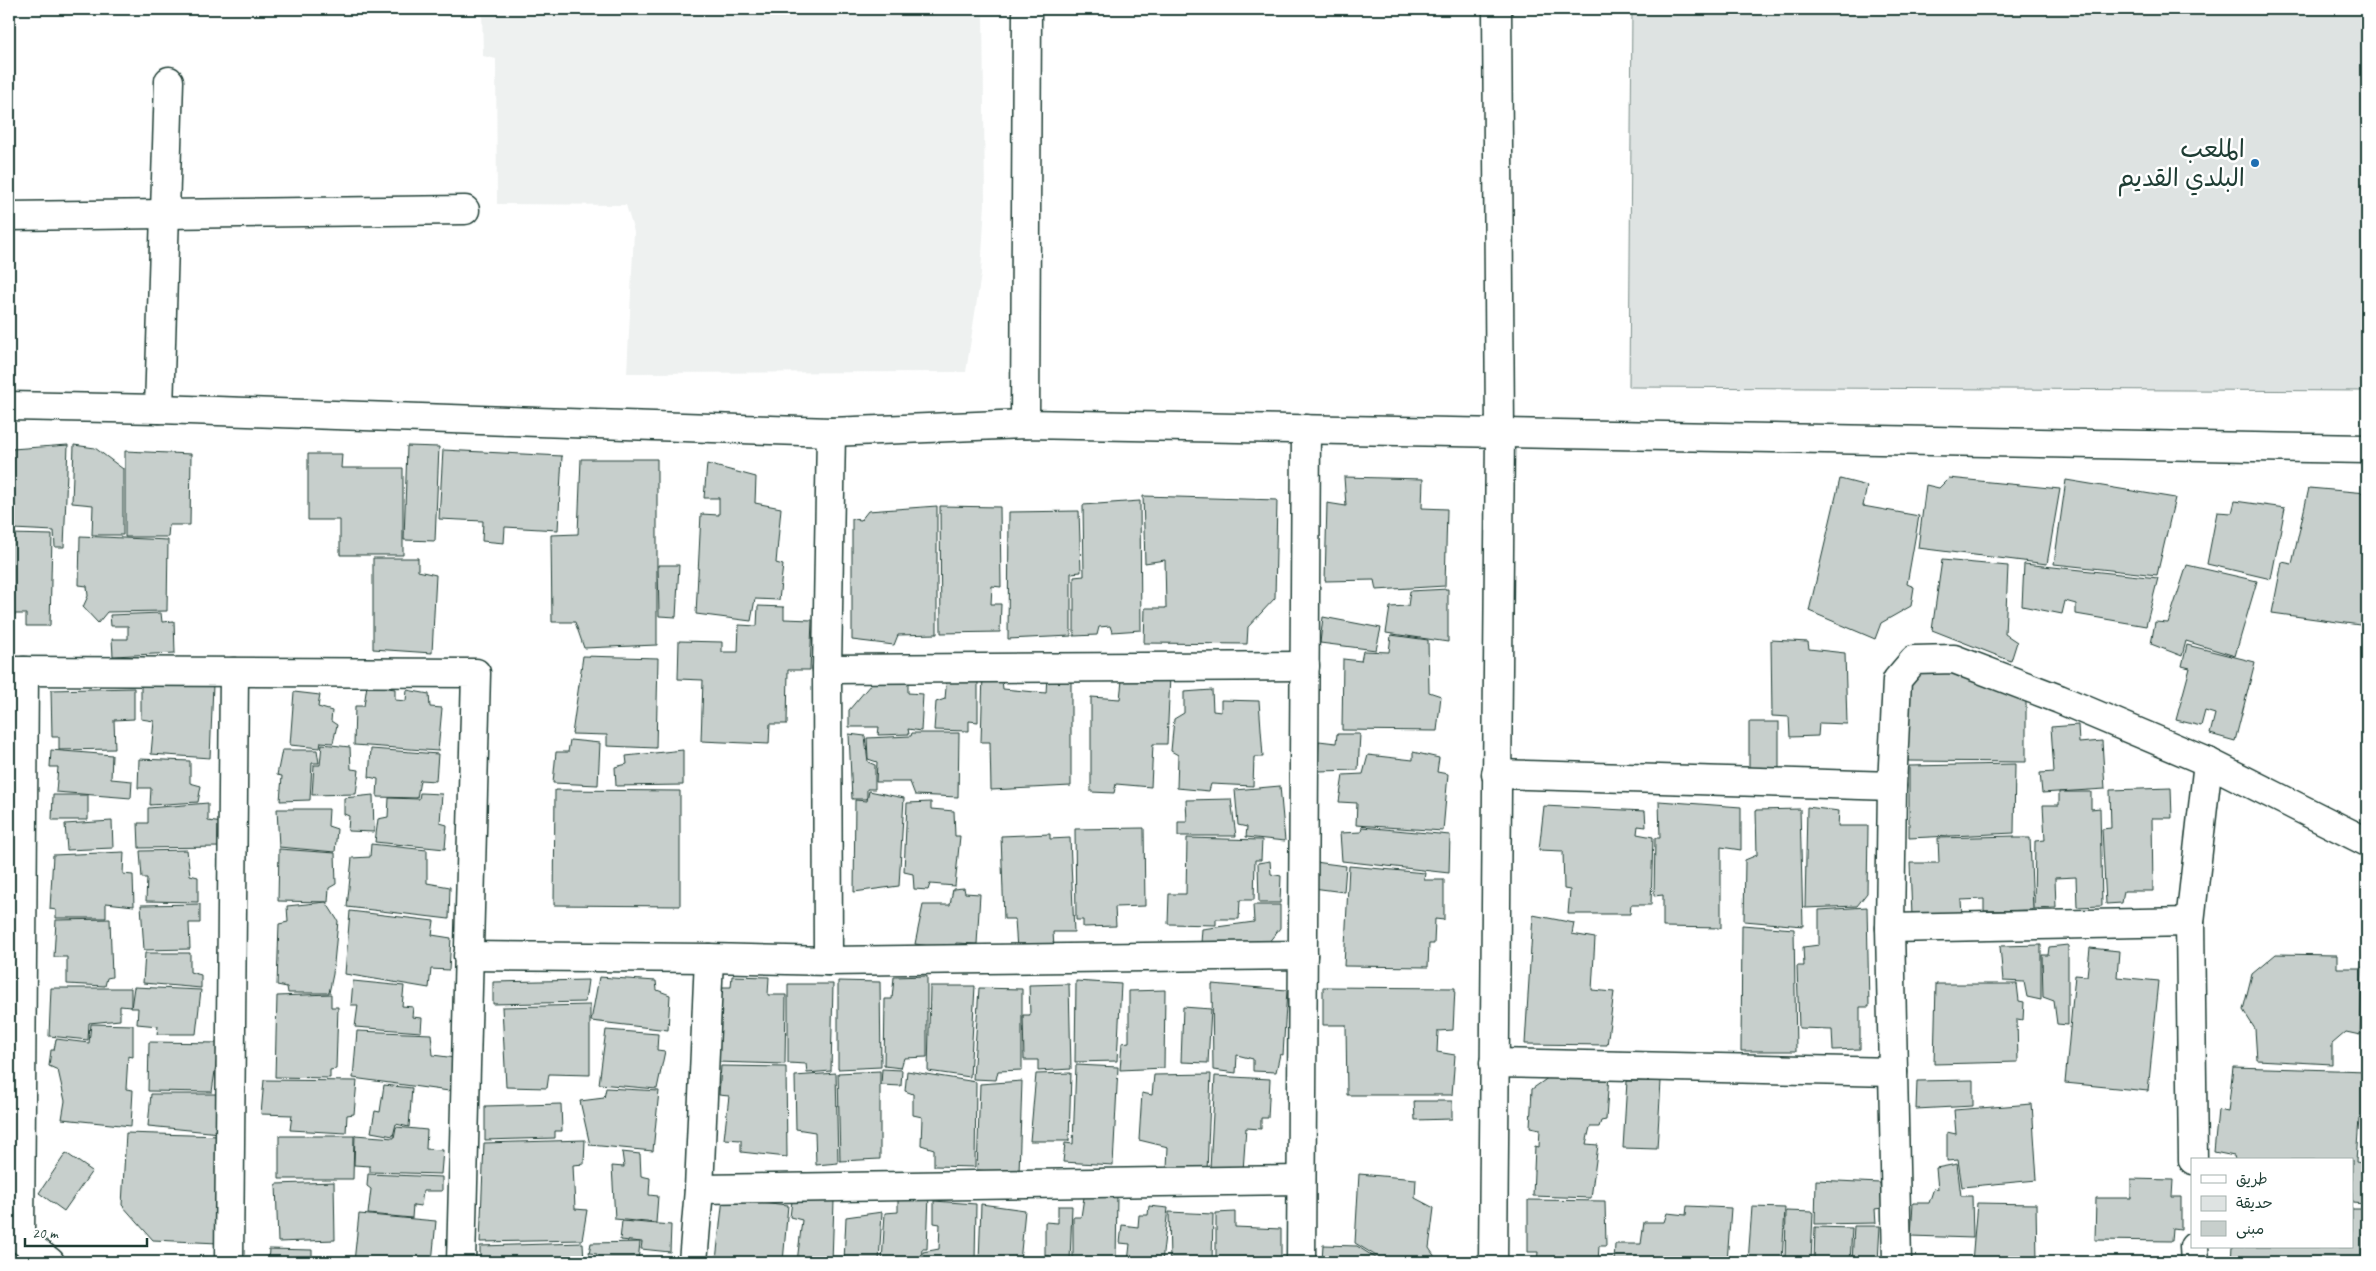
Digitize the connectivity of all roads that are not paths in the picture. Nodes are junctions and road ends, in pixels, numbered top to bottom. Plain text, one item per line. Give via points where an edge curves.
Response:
1 (1027, 9) edge
2 (1497, 9) edge
3 (169, 82) dead end
4 (465, 210) dead end
5 (165, 214) junction
6 (9, 216) edge
7 (9, 406) edge
8 (159, 409) junction
9 (1025, 424) junction
10 (1306, 429) junction
11 (831, 432) junction
12 (1500, 432) junction
13 (2367, 449) edge
14 (1305, 666) junction
15 (827, 669) junction
16 (16, 671) edge
17 (234, 672) junction
18 (2208, 762) junction
19 (1496, 774) junction
20 (1892, 786) junction
21 (2367, 842) edge
22 (2190, 922) junction
23 (1890, 928) junction
24 (1303, 955) junction
25 (468, 956) junction
26 (709, 958) junction
27 (828, 961) junction
28 (1494, 1063) junction
29 (1893, 1072) junction
30 (2193, 1158) edge
31 (1302, 1180) junction
32 (699, 1189) junction
33 (14, 1235) edge
34 (2194, 1248) edge
35 (50, 1262) edge
36 (229, 1262) edge
37 (461, 1262) edge
38 (693, 1262) edge
39 (1301, 1262) edge
40 (1493, 1262) edge
41 (1897, 1262) edge
42 (2195, 1262) edge

1 - 9 street
2 - 12 street
3 - 5 street
4 - 5 street
5 - 6 street
5 - 8 street
7 - 8 street
8 - 11 street
9 - 10 street
9 - 11 street
10 - 12 street
10 - 14 street
11 - 15 street
12 - 13 street
12 - 19 street
14 - 15 street
14 - 24 street
15 - 27 street
16 - 17 street
16 - 33 street
17 - 25 street via 476,673
17 - 36 street
18 - 20 street via 1954,659 1914,660 1897,680
18 - 21 street
18 - 22 street
19 - 20 street
19 - 28 street
20 - 23 street
22 - 23 street
22 - 30 street
23 - 29 street
24 - 27 street
24 - 31 street
25 - 26 street
25 - 37 street
26 - 27 street
26 - 32 street
28 - 29 street
28 - 40 street
29 - 41 street
31 - 32 street
31 - 39 street
32 - 38 street
33 - 35 street
34 - 42 street

